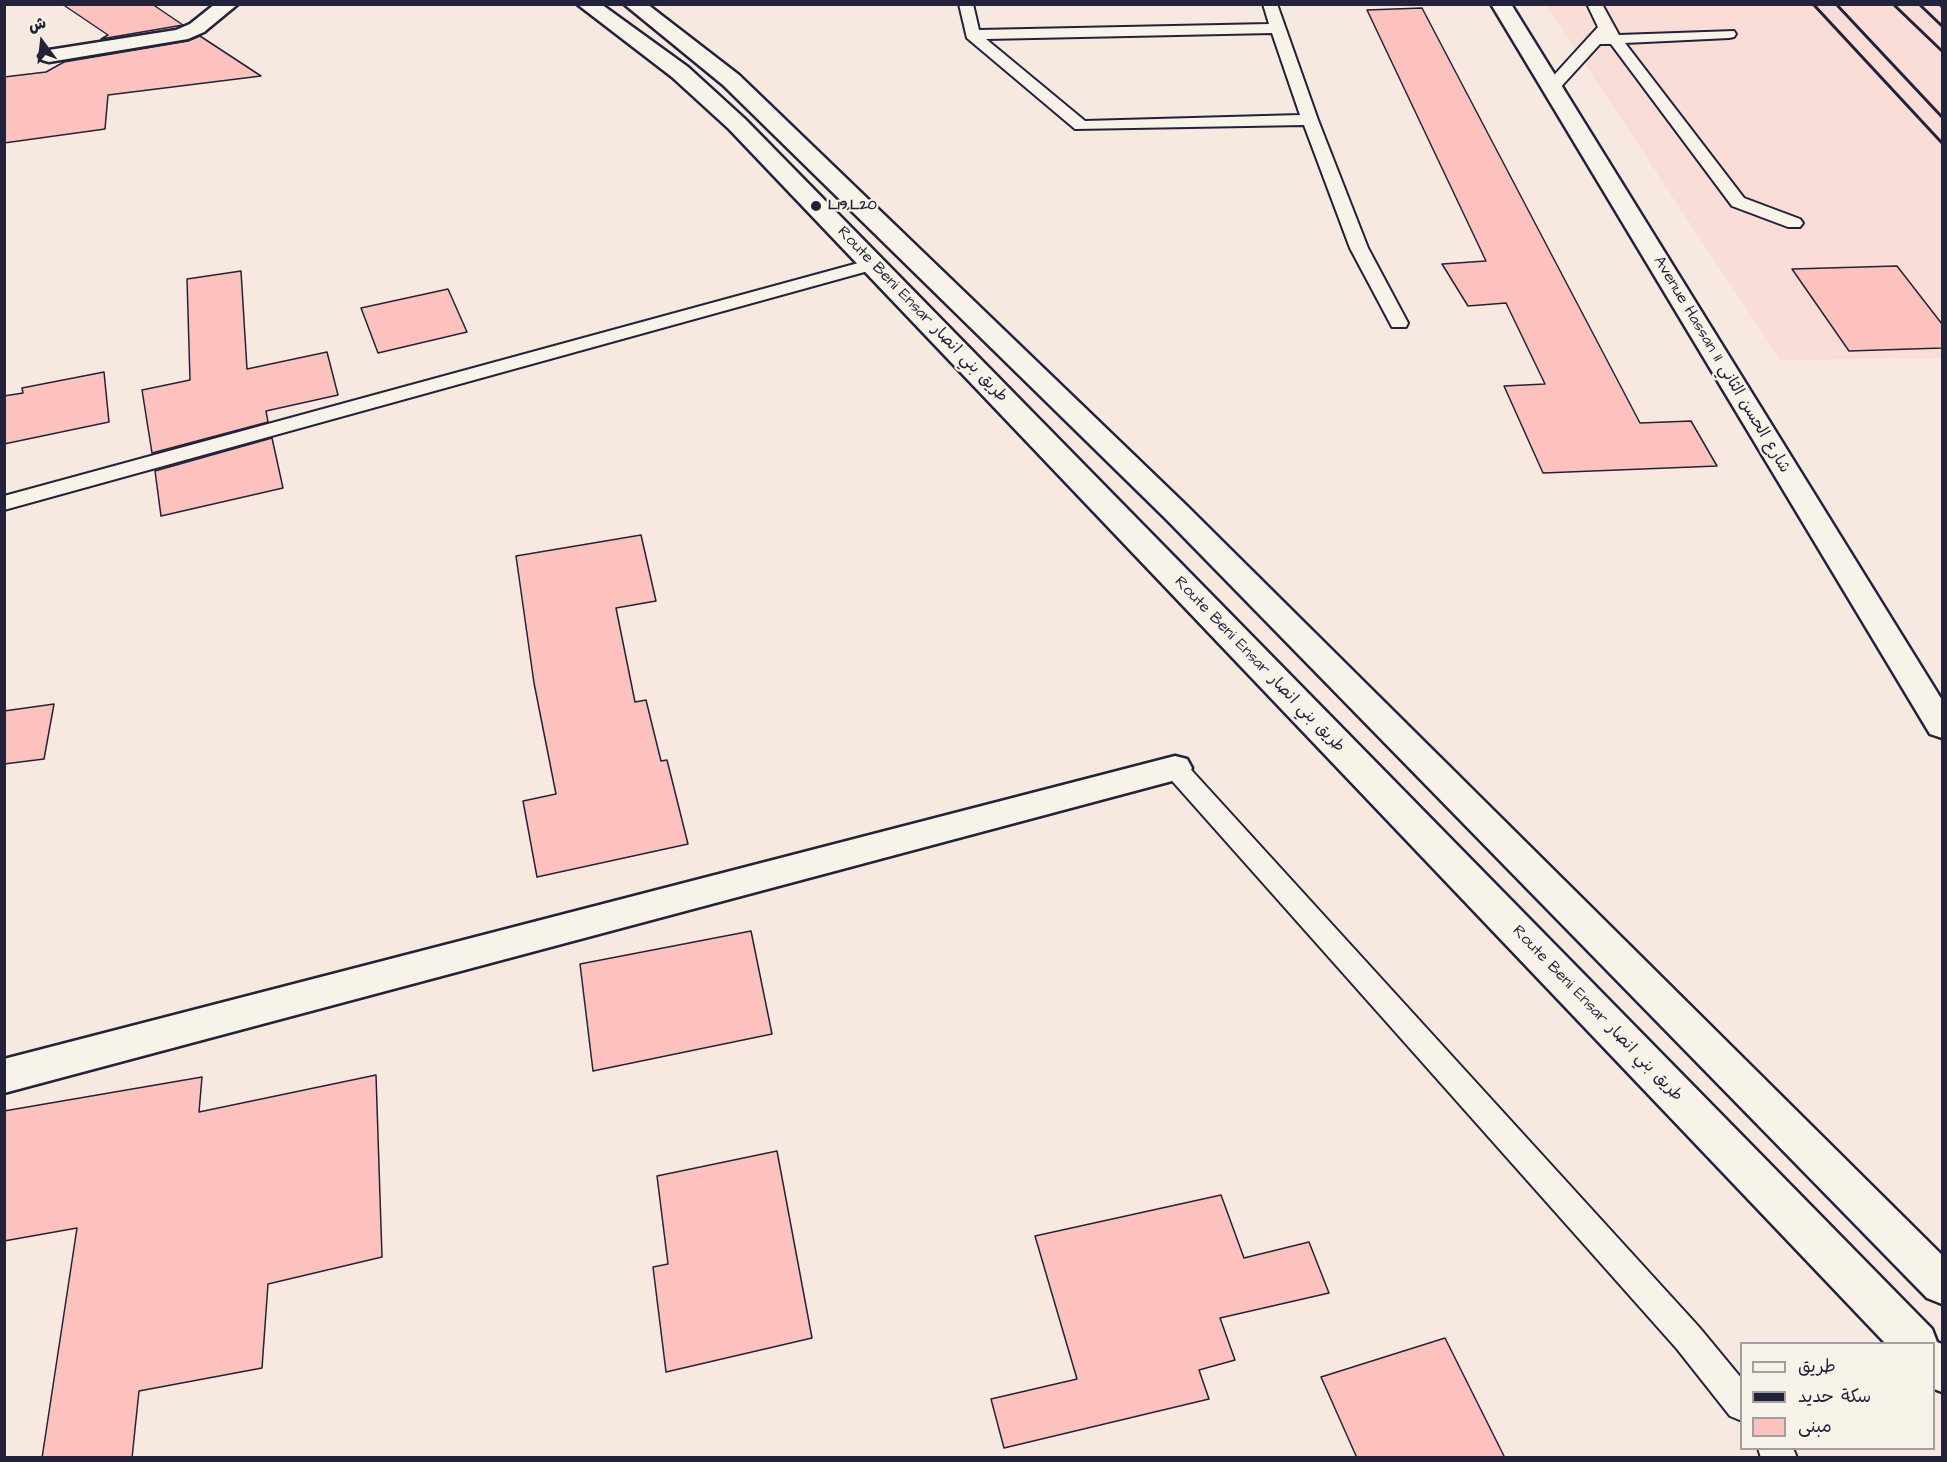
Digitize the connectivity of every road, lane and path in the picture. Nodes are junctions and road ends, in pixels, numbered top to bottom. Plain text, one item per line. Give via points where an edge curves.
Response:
1 (228, 4) edge
2 (587, 4) edge
3 (634, 4) edge
4 (966, 4) edge
5 (1270, 4) edge
6 (1501, 4) edge
7 (1594, 4) edge
8 (1279, 28) junction
9 (1729, 34) dead end
10 (972, 35) junction
11 (1606, 36) junction
12 (49, 56) dead end
13 (1552, 87) junction
14 (1310, 120) junction
15 (1794, 223) dead end
16 (873, 264) junction
17 (1399, 323) dead end
18 (4, 503) edge
19 (1942, 726) edge
20 (1175, 768) joint
21 (4, 1076) edge
22 (1942, 1284) edge
23 (1914, 1342) edge
24 (1740, 1403) edge

1 - 12 main road via 181,35
2 - 16 main road, Route Beni Ensar طريق بني انصار via 680,72 737,124
3 - 22 main road, Route Beni Ensar طريق بني انصار via 731,80 1168,504
4 - 10 lane
5 - 8 lane
6 - 13 main road, Avenue Hassan II شارع الحسن الثاني
7 - 11 lane
8 - 10 lane
8 - 14 lane
9 - 11 lane
10 - 14 lane via 1080,126
11 - 13 lane
11 - 15 lane via 1738,202
13 - 19 main road, Avenue Hassan II شارع الحسن الثاني
14 - 17 lane via 1359,248
16 - 18 lane
16 - 23 main road, Route Beni Ensar طريق بني انصار
20 - 21 main road
20 - 24 lane via 1688,1338

